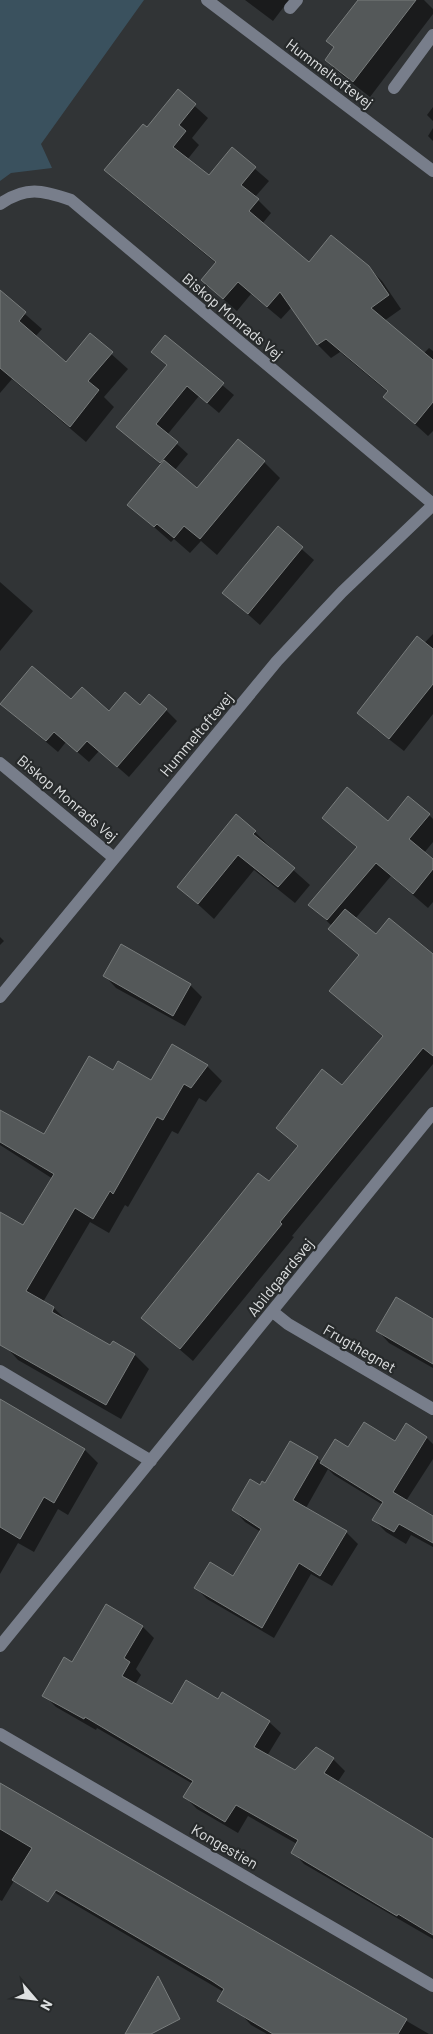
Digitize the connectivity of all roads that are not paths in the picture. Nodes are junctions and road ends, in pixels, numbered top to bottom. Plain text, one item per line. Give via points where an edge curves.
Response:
1 (207, 0) edge
2 (433, 35) edge
3 (394, 88) dead end
4 (433, 171) edge
5 (0, 204) edge
6 (433, 505) edge
7 (0, 763) edge
8 (114, 858) junction
9 (0, 997) edge
10 (433, 1113) edge
11 (273, 1312) junction
12 (0, 1371) edge
13 (433, 1409) edge
14 (151, 1461) junction
15 (0, 1646) edge
16 (0, 1734) edge
17 (433, 1986) edge

1 - 4 street, Hummeltoftevej
2 - 3 street
5 - 6 street, Biskop Monrads Vej via 15,194 46,191 70,200
6 - 8 street, Hummeltoftevej via 342,592 277,661
7 - 8 street, Biskop Monrads Vej
8 - 9 street, Hummeltoftevej
10 - 11 street, Abildgaardsvej
11 - 13 street, Frugthegnet
11 - 14 street, Abildgaardsvej
12 - 14 street
14 - 15 street, Abildgaardsvej
16 - 17 street, Kongestien

